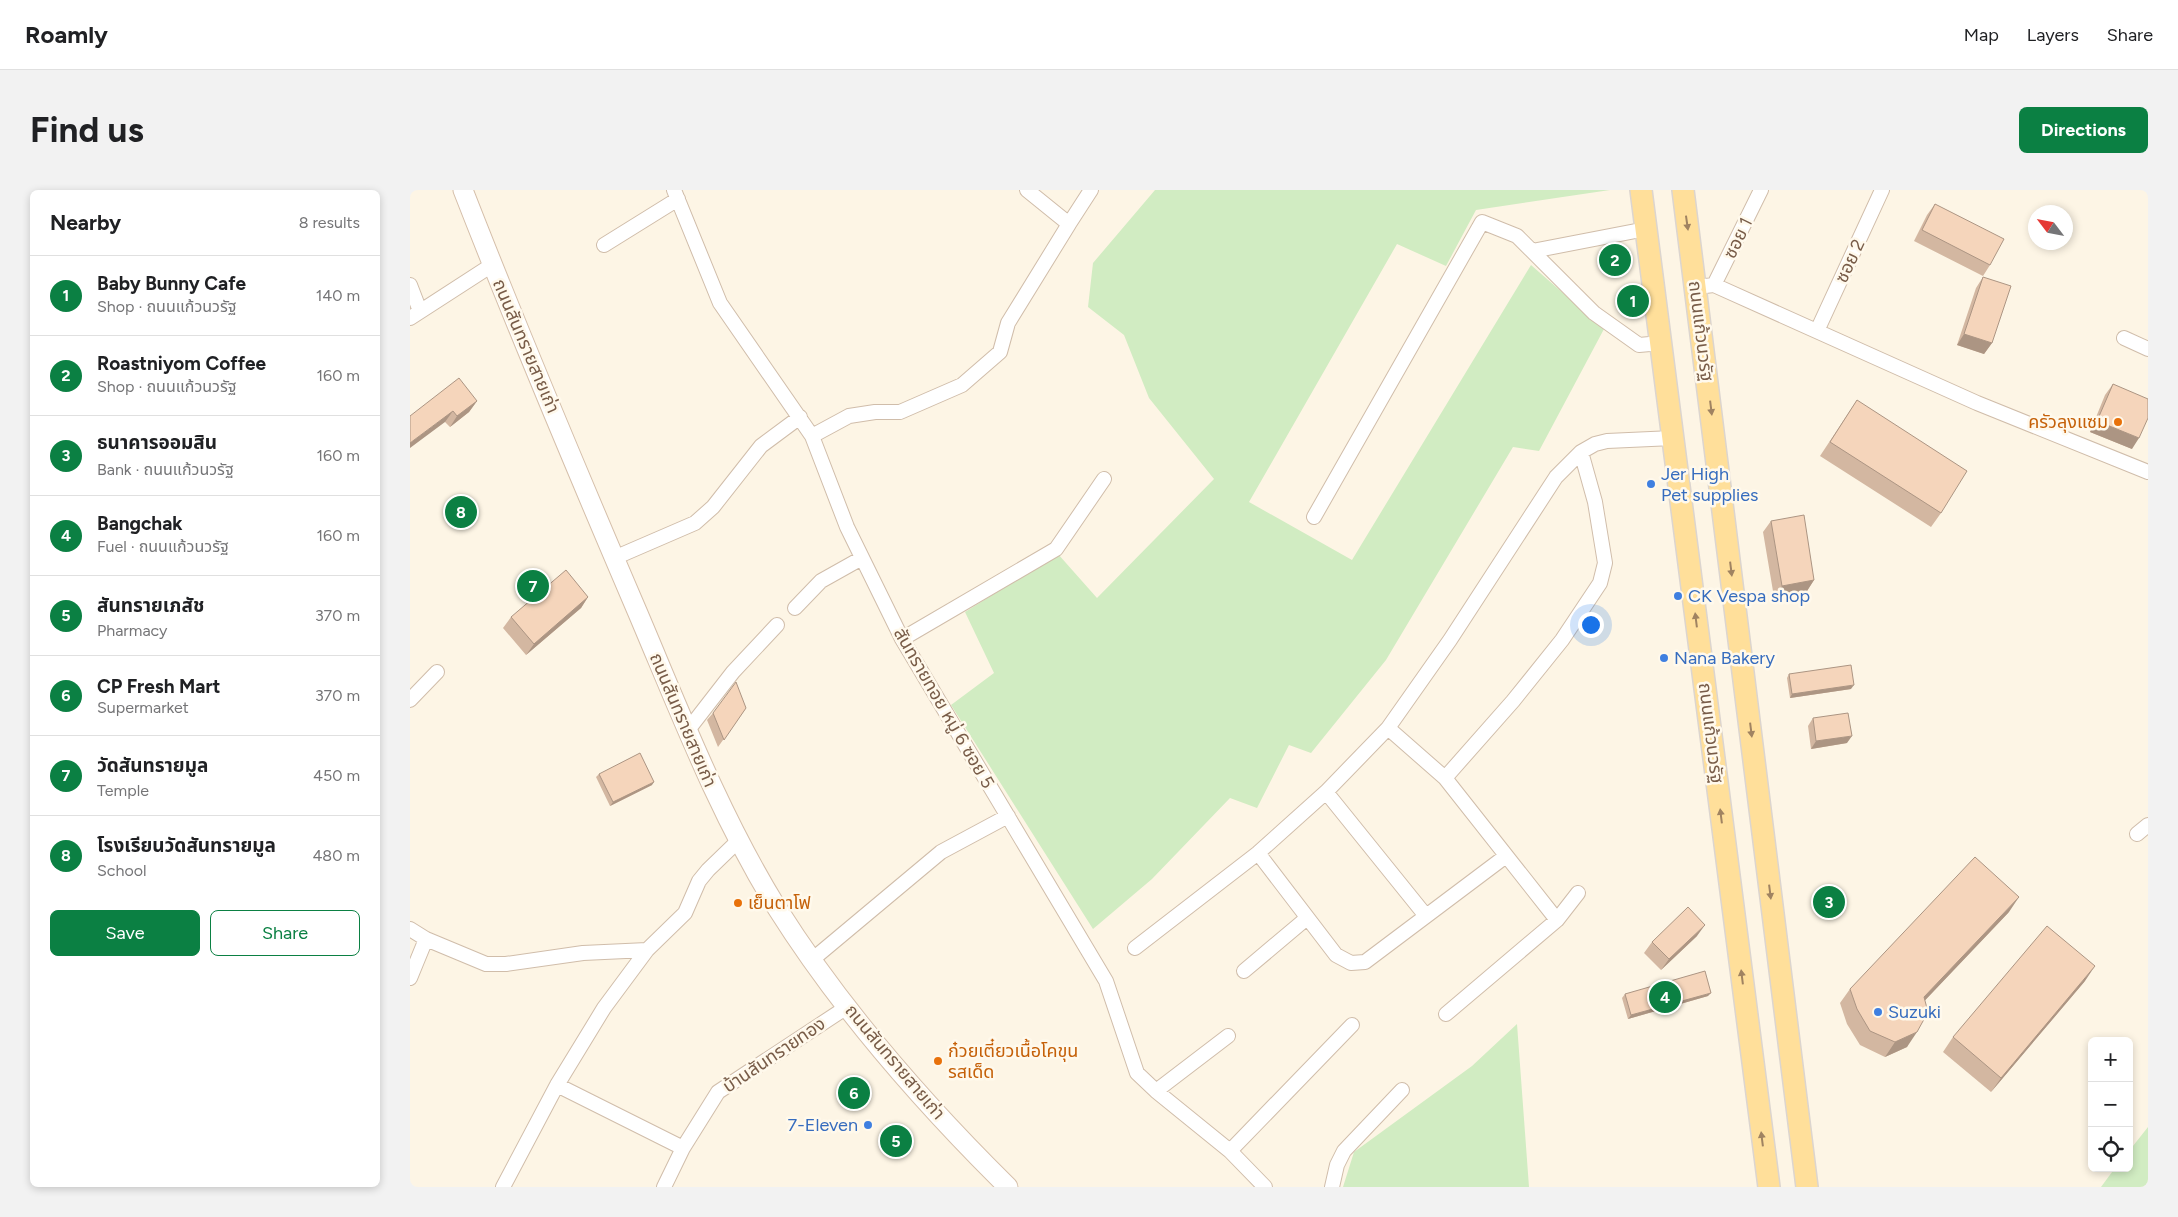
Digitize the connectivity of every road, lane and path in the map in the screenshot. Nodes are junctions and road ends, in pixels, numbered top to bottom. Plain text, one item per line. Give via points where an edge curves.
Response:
1 (463, 190) edge
2 (1027, 190) edge
3 (1091, 190) edge
4 (1641, 190) edge
5 (1683, 190) edge
6 (1761, 190) edge
7 (1882, 190) edge
8 (676, 194) edge
9 (1069, 224) junction
10 (1646, 229) junction
11 (604, 245) dead end
12 (1532, 251) junction
13 (492, 265) junction
14 (410, 285) edge
15 (1705, 286) junction
16 (415, 315) edge
17 (1817, 331) junction
18 (2124, 338) dead end
19 (1661, 343) junction
20 (2148, 349) edge
21 (800, 417) junction
22 (812, 436) junction
23 (1673, 438) junction
24 (1581, 452) junction
25 (2148, 472) edge
26 (1104, 479) dead end
27 (1314, 517) dead end
28 (614, 558) junction
29 (862, 558) junction
30 (795, 608) dead end
31 (777, 625) dead end
32 (902, 638) junction
33 (437, 672) dead end
34 (412, 692) edge
35 (1388, 728) junction
36 (688, 730) junction
37 (1445, 778) junction
38 (1326, 792) junction
39 (1008, 816) junction
40 (738, 841) junction
41 (1258, 854) junction
42 (1506, 856) junction
43 (1578, 893) dead end
44 (1426, 916) junction
45 (1306, 918) junction
46 (1557, 920) junction
47 (410, 929) edge
48 (426, 939) junction
49 (1135, 948) dead end
50 (648, 950) junction
51 (813, 959) junction
52 (1244, 971) dead end
53 (410, 978) edge
54 (847, 1007) junction
55 (1446, 1014) dead end
56 (1352, 1025) dead end
57 (1228, 1036) dead end
58 (557, 1085) junction
59 (1402, 1090) dead end
60 (1156, 1092) junction
61 (683, 1148) junction
62 (1230, 1151) junction
63 (503, 1187) edge
64 (664, 1187) edge
65 (1008, 1187) edge
66 (1265, 1187) edge
67 (1332, 1187) edge
68 (1769, 1187) edge
69 (1807, 1187) edge

1 - 13 main road, ถนนสันทรายสายเก่า
2 - 9 street
3 - 9 street
4 - 10 main road, ถนนแก้วนวรัฐ
5 -> 15 main road, ถนนแก้วนวรัฐ
6 - 15 street, ซอย 1
7 - 17 street, ซอย 2
8 - 11 street
8 - 21 street, สันทรายทอย หมู่ 6 ซอย 5 via 720,303
9 - 22 street via 1008,323 1000,352 962,385 900,412 850,416
10 - 12 street
10 - 19 main road, ถนนแก้วนวรัฐ
12 - 19 street via 1594,313 1631,340 1639,345
12 - 27 street via 1517,236 1482,222
13 - 16 street
13 - 28 main road, ถนนสันทรายสายเก่า
14 - 16 street
15 - 17 street
15 -> 69 main road, ถนนแก้วนวรัฐ
17 - 25 street via 1977,403
18 - 20 street
19 - 23 main road, ถนนแก้วนวรัฐ
21 - 22 street, สันทรายทอย หมู่ 6 ซอย 5
21 - 28 street via 761,446 713,507 695,523
22 - 29 street, สันทรายทอย หมู่ 6 ซอย 5
23 - 24 street via 1607,441
68 -> 23 main road, ถนนแก้วนวรัฐ
24 - 35 street via 1556,477 1450,640
24 - 37 street via 1595,502 1605,563 1600,582 1562,640
26 - 32 street via 1056,549
28 - 36 main road, ถนนสันทรายสายเก่า
29 - 30 street via 821,581
29 - 32 street, สันทรายทอย หมู่ 6 ซอย 5
31 - 36 street via 733,672
32 - 39 street, สันทรายทอย หมู่ 6 ซอย 5
33 - 34 street
35 - 37 street
35 - 38 street
36 - 40 main road, ถนนสันทรายสายเก่า
37 - 42 street
38 - 41 street
38 - 44 street
39 - 51 street via 941,852
39 - 60 street, สันทรายทอย หมู่ 6 ซอย 5 via 1106,982 1137,1072
40 - 50 street via 699,881 685,913
40 - 51 main road, ถนนสันทรายสายเก่า via 778,909
41 - 45 street
41 - 49 street
42 - 44 street
42 - 46 street
43 - 46 street
44 - 45 street via 1365,962 1351,963 1336,955
45 - 52 street
46 - 55 street
47 - 48 street
48 - 50 street via 486,964 583,953
48 - 53 street
50 - 58 street via 604,1008
51 - 54 main road, ถนนสันทรายสายเก่า
54 - 61 street, บ้านสันทรายทอง via 718,1092
54 - 65 main road, ถนนสันทรายสายเก่า via 964,1143
56 - 62 street
57 - 60 street
58 - 61 street
58 - 63 street
59 - 67 street via 1344,1151
60 - 62 street, สันทรายทอย หมู่ 6 ซอย 5
61 - 64 street, บ้านสันทรายทอง
62 - 66 street, สันทรายทอย หมู่ 6 ซอย 5

